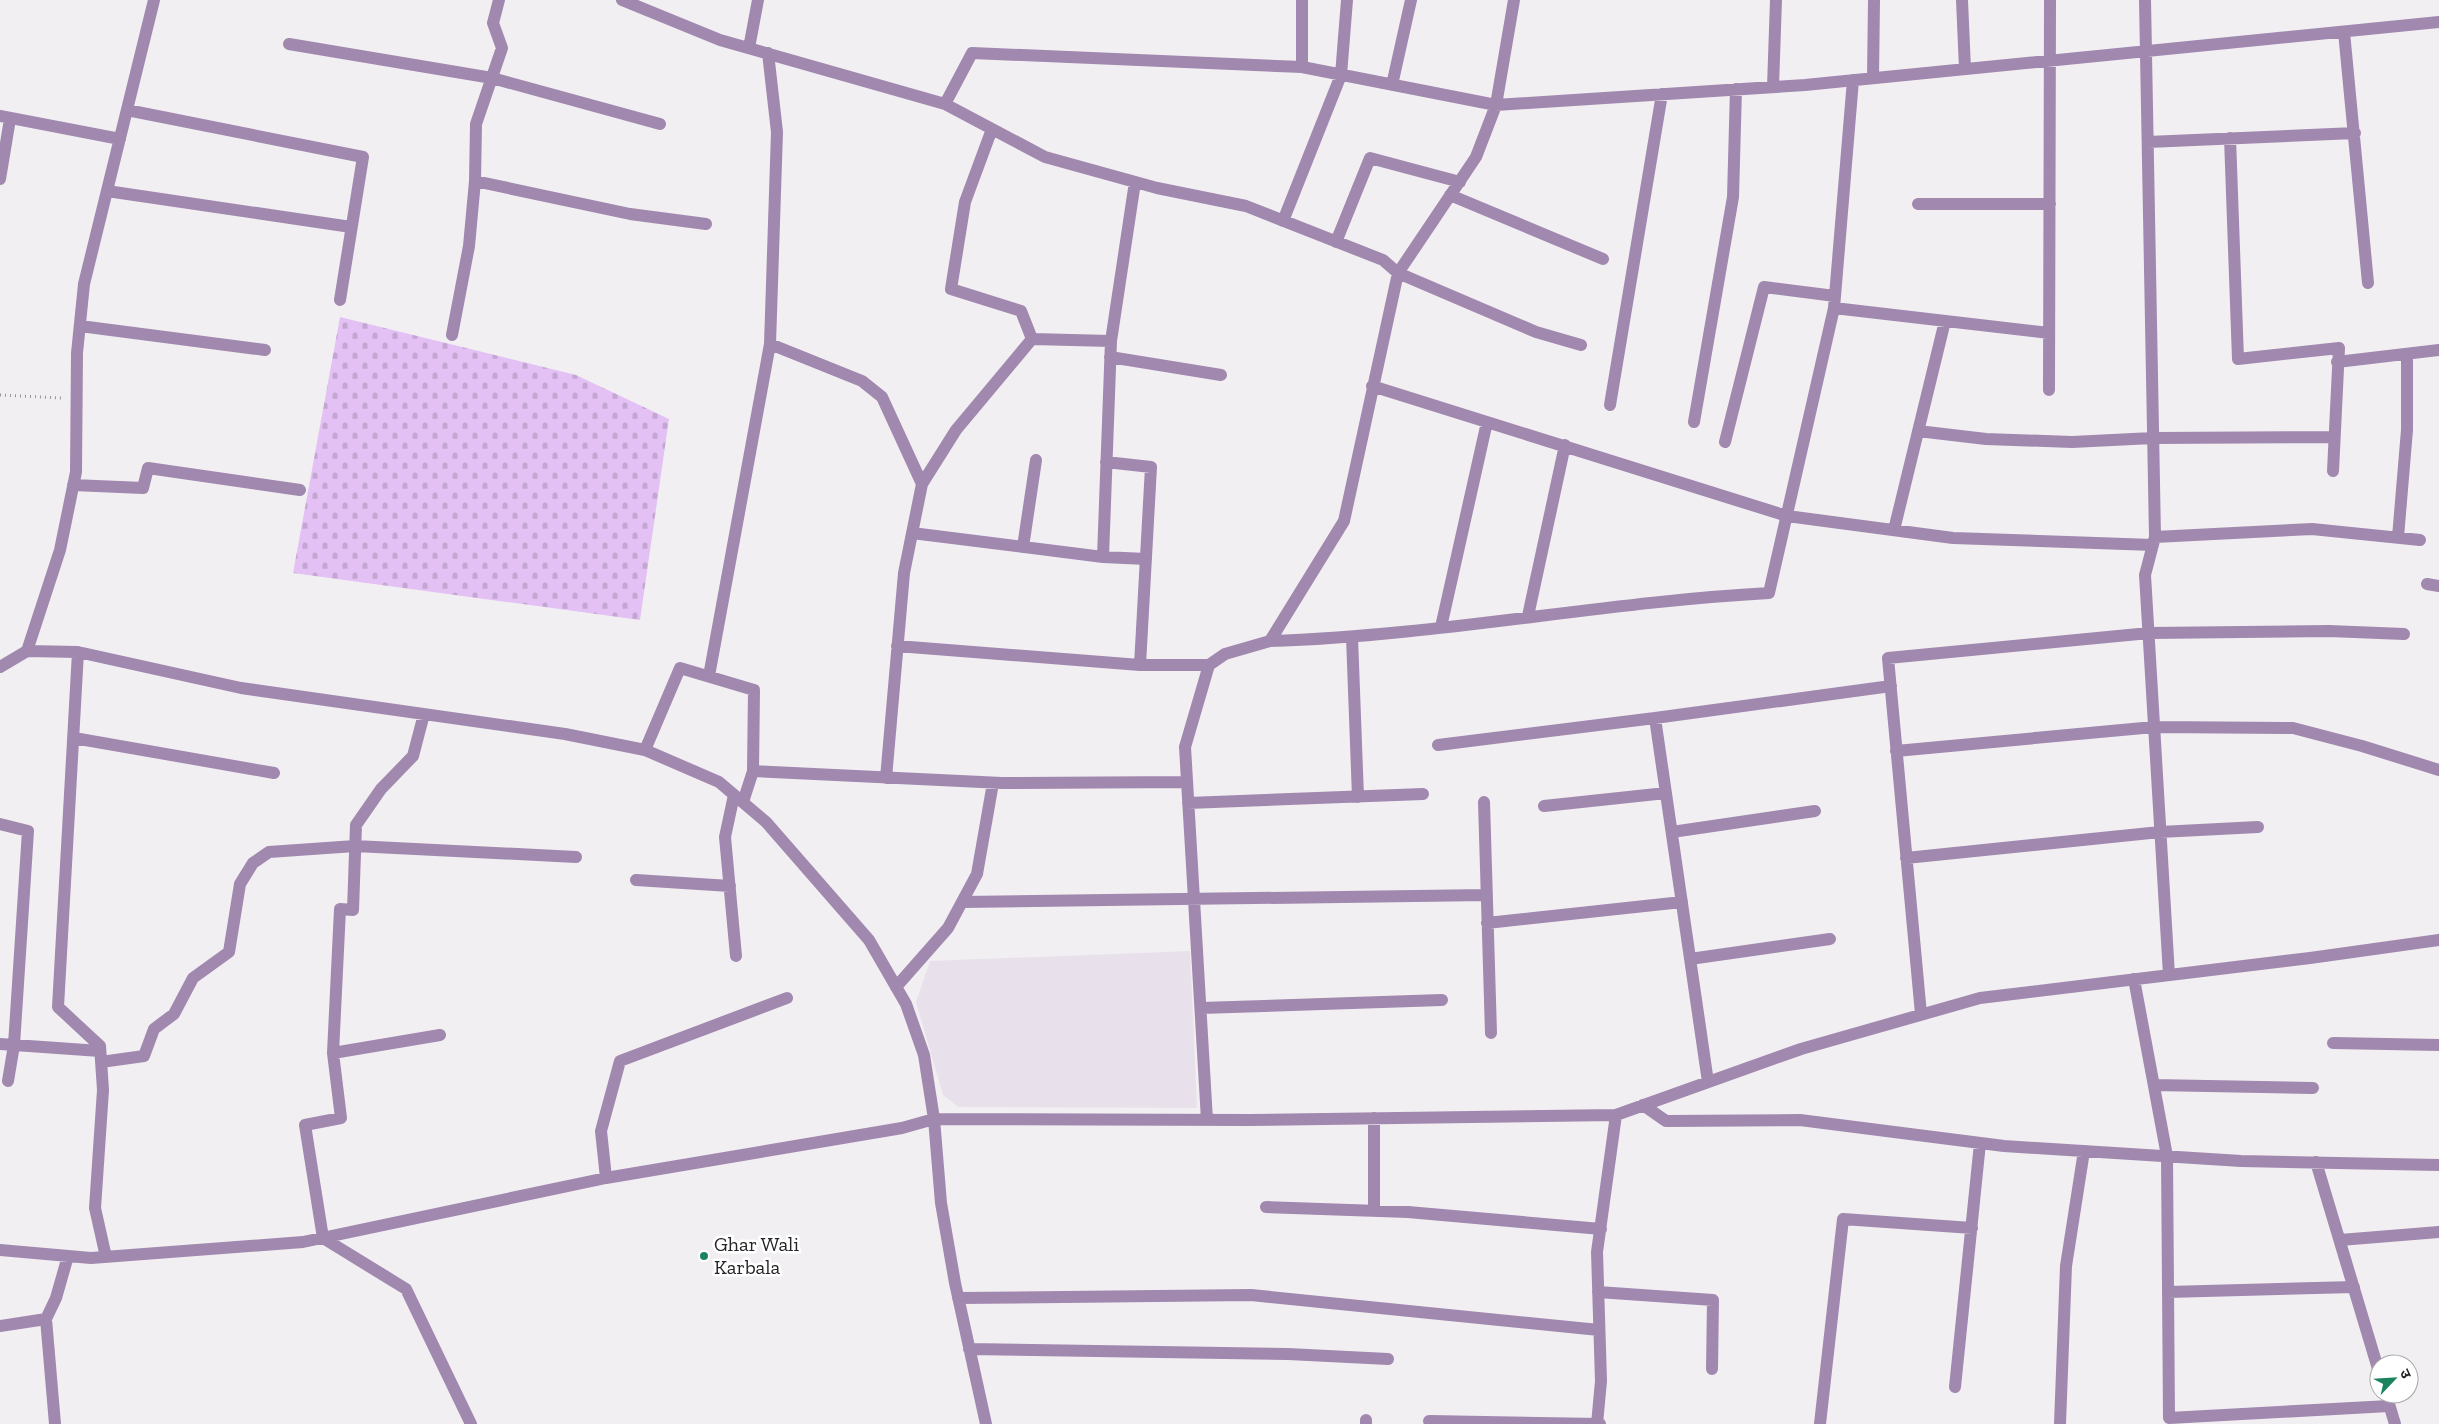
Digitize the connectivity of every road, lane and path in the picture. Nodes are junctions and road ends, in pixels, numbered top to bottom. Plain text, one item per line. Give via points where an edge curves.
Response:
1 (154, 0) edge
2 (500, 0) edge
3 (622, 0) edge
4 (758, 0) edge
5 (1302, 0) edge
6 (1347, 0) edge
7 (1411, 0) edge
8 (1514, 0) edge
9 (1776, 0) edge
10 (1874, 0) edge
11 (1962, 0) edge
12 (2050, 0) edge
13 (2145, 0) edge
14 (2439, 22) edge
15 (2439, 27) edge
16 (2344, 32) junction
17 (289, 44) dead end
18 (749, 48) junction
19 (2146, 52) junction
20 (768, 53) junction
21 (2050, 61) junction
22 (1302, 67) junction
23 (1965, 69) junction
24 (1341, 75) junction
25 (492, 78) junction
26 (1873, 78) junction
27 (1853, 80) junction
28 (1392, 85) junction
29 (1773, 87) junction
30 (1736, 89) junction
31 (1662, 94) junction
32 (945, 104) junction
33 (1496, 105) junction
34 (127, 110) junction
35 (5, 118) edge
36 (660, 124) dead end
37 (992, 129) junction
38 (2355, 133) junction
39 (2230, 138) junction
40 (120, 139) junction
41 (2148, 142) junction
42 (0, 179) edge
43 (475, 181) junction
44 (1135, 182) junction
45 (1460, 182) junction
46 (107, 191) junction
47 (1450, 196) junction
48 (1918, 204) dead end
49 (2050, 204) junction
50 (1283, 221) junction
51 (706, 224) dead end
52 (351, 227) junction
53 (1336, 242) junction
54 (1604, 259) dead end
55 (1398, 273) junction
56 (2368, 284) dead end
57 (340, 300) dead end
58 (1835, 302) junction
59 (1945, 321) junction
60 (80, 326) junction
61 (2049, 333) junction
62 (452, 335) dead end
63 (1032, 339) junction
64 (1111, 341) junction
65 (770, 344) junction
66 (1581, 345) dead end
67 (265, 350) dead end
68 (2439, 350) edge
69 (2407, 354) junction
70 (1110, 357) junction
71 (2337, 362) junction
72 (1221, 375) dead end
73 (1372, 386) junction
74 (2049, 390) dead end
75 (0, 396) edge
76 (76, 399) junction
77 (1610, 405) dead end
78 (1487, 422) junction
79 (1694, 422) dead end
80 (1918, 431) junction
81 (2334, 437) junction
82 (2153, 438) junction
83 (1725, 442) dead end
84 (1565, 445) junction
85 (1036, 460) dead end
86 (1106, 462) junction
87 (2332, 471) dead end
88 (922, 484) junction
89 (73, 485) junction
90 (300, 490) dead end
91 (1787, 516) junction
92 (1894, 530) junction
93 (912, 533) junction
94 (2398, 537) junction
95 (2420, 540) dead end
96 (2154, 541) junction
97 (1023, 547) junction
98 (1103, 557) junction
99 (1146, 559) junction
100 (1528, 616) junction
101 (1441, 627) junction
102 (2148, 633) junction
103 (2404, 634) dead end
104 (1352, 637) junction
105 (1270, 641) junction
106 (897, 646) junction
107 (27, 651) junction
108 (78, 652) junction
109 (1140, 664) junction
110 (1209, 665) junction
111 (0, 667) edge
112 (709, 676) junction
113 (1890, 686) junction
114 (424, 714) junction
115 (1655, 718) junction
116 (2154, 727) junction
117 (74, 738) junction
118 (1438, 745) dead end
119 (645, 750) junction
120 (1896, 751) junction
121 (2439, 770) edge
122 (753, 771) junction
123 (274, 773) dead end
124 (886, 778) junction
125 (1187, 782) junction
126 (993, 783) junction
127 (1666, 793) junction
128 (1423, 794) dead end
129 (1358, 797) junction
130 (738, 798) junction
131 (1484, 802) dead end
132 (1188, 803) junction
133 (1544, 806) dead end
134 (1815, 811) dead end
135 (0, 824) edge
136 (2258, 827) dead end
137 (1672, 832) junction
138 (2160, 832) junction
139 (355, 846) junction
140 (576, 857) dead end
141 (1906, 858) junction
142 (636, 880) dead end
143 (730, 886) junction
144 (1487, 895) junction
145 (1194, 900) junction
146 (962, 902) junction
147 (1682, 902) junction
148 (1488, 923) junction
149 (1830, 940) dead end
150 (2439, 940) edge
151 (736, 956) dead end
152 (1690, 959) junction
153 (2169, 975) junction
154 (2134, 979) junction
155 (896, 988) junction
156 (787, 998) dead end
157 (1442, 1000) dead end
158 (1200, 1008) junction
159 (1921, 1014) junction
160 (1491, 1033) dead end
161 (440, 1035) dead end
162 (2333, 1042) dead end
163 (0, 1044) edge
164 (14, 1045) junction
165 (2439, 1045) edge
166 (333, 1053) junction
167 (100, 1057) junction
168 (8, 1081) dead end
169 (1708, 1082) junction
170 (2154, 1085) junction
171 (2313, 1088) dead end
172 (1643, 1105) junction
173 (1616, 1115) junction
174 (1374, 1118) junction
175 (934, 1119) junction
176 (1207, 1120) junction
177 (1980, 1143) junction
178 (2084, 1151) junction
179 (2167, 1156) junction
180 (2316, 1162) junction
181 (2439, 1165) edge
182 (606, 1178) junction
183 (1266, 1207) dead end
184 (1374, 1211) junction
185 (1972, 1228) junction
186 (1601, 1229) junction
187 (2439, 1232) edge
188 (322, 1238) junction
189 (2340, 1240) junction
190 (0, 1250) edge
191 (68, 1256) junction
192 (106, 1257) junction
193 (2354, 1287) junction
194 (1598, 1292) junction
195 (2168, 1292) junction
196 (958, 1298) junction
197 (46, 1320) junction
198 (0, 1326) edge
199 (1599, 1330) junction
200 (969, 1349) junction
201 (2374, 1354) edge
202 (1388, 1359) dead end
203 (1712, 1369) dead end
204 (1955, 1387) dead end
205 (2369, 1401) edge
206 (2388, 1404) edge
207 (1429, 1421) dead end
208 (55, 1424) edge
209 (471, 1424) edge
210 (986, 1424) edge
211 (1598, 1424) edge
212 (1820, 1424) edge
213 (2060, 1424) edge
214 (2395, 1424) edge

1 - 34 street
2 - 25 street via 493,23 502,48
3 - 18 street via 720,40
4 - 18 street
5 - 22 street
6 - 24 street
7 - 28 street
8 - 33 street
9 - 29 street
10 - 26 street
11 - 23 street
12 - 21 street
13 - 19 street
14 - 15 street
14 - 16 street
16 - 19 street
16 - 38 street
17 - 25 street
18 - 20 street
19 - 21 street
19 - 41 street
20 - 32 street
20 - 65 street via 777,132
21 - 23 street
21 - 49 street
22 - 24 street
22 - 32 street via 972,53
23 - 26 street
24 - 28 street
24 - 50 street
25 - 36 street
25 - 43 street via 476,124
26 - 27 street
27 - 29 street
27 - 58 street
28 - 33 street
29 - 30 street
30 - 31 street
30 - 79 street via 1733,197
31 - 33 street
31 - 77 street
32 - 37 street
33 - 45 street via 1476,157
34 - 40 street
34 - 52 street via 363,156
35 - 40 street
35 - 42 street
37 - 44 street via 1045,158
37 - 63 street via 965,202 951,288 1021,311
38 - 39 street
38 - 56 street
39 - 41 street
39 - 71 street via 2238,360 2339,348
40 - 46 street
41 - 82 street
43 - 51 street via 630,214
43 - 62 street via 469,246
44 - 50 street via 1246,206
44 - 64 street
45 - 47 street
45 - 53 street via 1370,158
46 - 52 street
46 - 60 street via 84,284
47 - 54 street
47 - 55 street
48 - 49 street
49 - 61 street
50 - 53 street
52 - 57 street
53 - 55 street via 1383,260
55 - 66 street via 1536,332
55 - 73 street
58 - 59 street
58 - 83 street via 1764,286
58 - 91 street
59 - 61 street
59 - 80 street
60 - 67 street
60 - 76 street
61 - 74 street
63 - 64 street
63 - 88 street via 956,430
64 - 70 street
65 - 88 street via 862,381 882,398
65 - 112 street
68 - 69 street
69 - 71 street
69 - 94 street via 2406,430
70 - 72 street
70 - 86 street
71 - 81 street
73 - 78 street
73 - 105 street via 1344,521
75 - 76 path
76 - 89 street via 76,472
78 - 84 street
78 - 101 street
80 - 82 street via 1986,439 2072,442
80 - 92 street
81 - 82 street
81 - 87 street
82 - 96 street
84 - 91 street
84 - 100 street
85 - 97 street
86 - 98 street
86 - 99 street via 1151,467
88 - 93 street
89 - 90 street via 143,488 148,468
89 - 107 street via 60,550
91 - 92 street
91 - 100 street via 1769,594 1690,598
92 - 96 street via 1953,538
93 - 97 street
93 - 106 street via 904,573
94 - 95 street
94 - 96 street via 2312,529
96 - 102 street via 2145,575
97 - 98 street
98 - 99 street
99 - 109 street
100 - 101 street
101 - 104 street
102 - 103 street via 2293,630
102 - 113 street via 1888,658
102 - 116 street
104 - 105 street
104 - 129 street
105 - 110 street via 1225,654
106 - 109 street
106 - 124 street
107 - 108 street
107 - 111 street
108 - 114 street via 241,688
108 - 117 street
109 - 110 street
110 - 125 street via 1185,747
112 - 119 street via 680,668
112 - 122 street via 754,690
113 - 115 street
113 - 120 street
114 - 119 street via 565,734
114 - 139 street via 413,756 381,789 356,824
115 - 118 street
115 - 127 street
116 - 120 street
116 - 121 street via 2293,728
116 - 138 street
117 - 123 street
117 - 167 street via 58,1007 100,1046
119 - 130 street via 719,782
120 - 141 street
122 - 124 street
122 - 130 street
124 - 126 street
125 - 126 street
125 - 132 street
126 - 146 street via 977,874
127 - 133 street
127 - 137 street
128 - 129 street
129 - 132 street
130 - 143 street via 725,837
130 - 155 street via 766,822 869,940
131 - 144 street
132 - 145 street
134 - 137 street
135 - 164 street via 28,831
136 - 138 street
137 - 147 street
138 - 141 street
138 - 153 street
139 - 140 street
139 - 166 street via 353,910 340,909
139 - 167 street via 269,852 253,863 240,884 229,952 193,978 174,1014 154,1029 144,1056
141 - 159 street
142 - 143 street
143 - 151 street
144 - 145 street
144 - 148 street
145 - 146 street
145 - 158 street
146 - 155 street via 948,928
147 - 148 street
147 - 152 street
148 - 160 street
149 - 152 street
150 - 153 street
152 - 169 street
153 - 154 street
154 - 159 street via 1980,998
154 - 170 street
155 - 175 street via 906,1004 924,1055
156 - 182 street via 620,1061 602,1131
157 - 158 street
158 - 176 street
159 - 169 street via 1800,1049
161 - 166 street
162 - 165 street
163 - 164 street
164 - 167 street
164 - 168 street
166 - 188 street via 341,1118 305,1125
167 - 192 street via 103,1090 96,1208
169 - 172 street
170 - 171 street
170 - 179 street
172 - 173 street
172 - 177 street via 1666,1121 1800,1120
173 - 174 street
173 - 186 street
174 - 176 street
174 - 184 street
175 - 176 street
175 - 182 street via 902,1128
175 - 196 street via 941,1203
177 - 178 street
177 - 185 street
178 - 179 street
178 - 213 street via 2066,1266
179 - 180 street
179 - 195 street
180 - 181 street
180 - 189 street
182 - 188 street
183 - 184 street
184 - 186 street
185 - 204 street
185 - 212 street via 1843,1219
186 - 194 street via 1597,1252
187 - 189 street
188 - 192 street
188 - 209 street via 406,1289
189 - 193 street
190 - 191 street
191 - 192 street
191 - 197 street
193 - 195 street
193 - 201 street
194 - 199 street
194 - 203 street via 1713,1300
195 - 205 street via 2169,1418
196 - 199 street via 1252,1295
196 - 200 street
197 - 198 street
197 - 208 street
199 - 211 street via 1601,1381
200 - 202 street via 1288,1354
200 - 210 street
206 - 214 street
207 - 211 street

